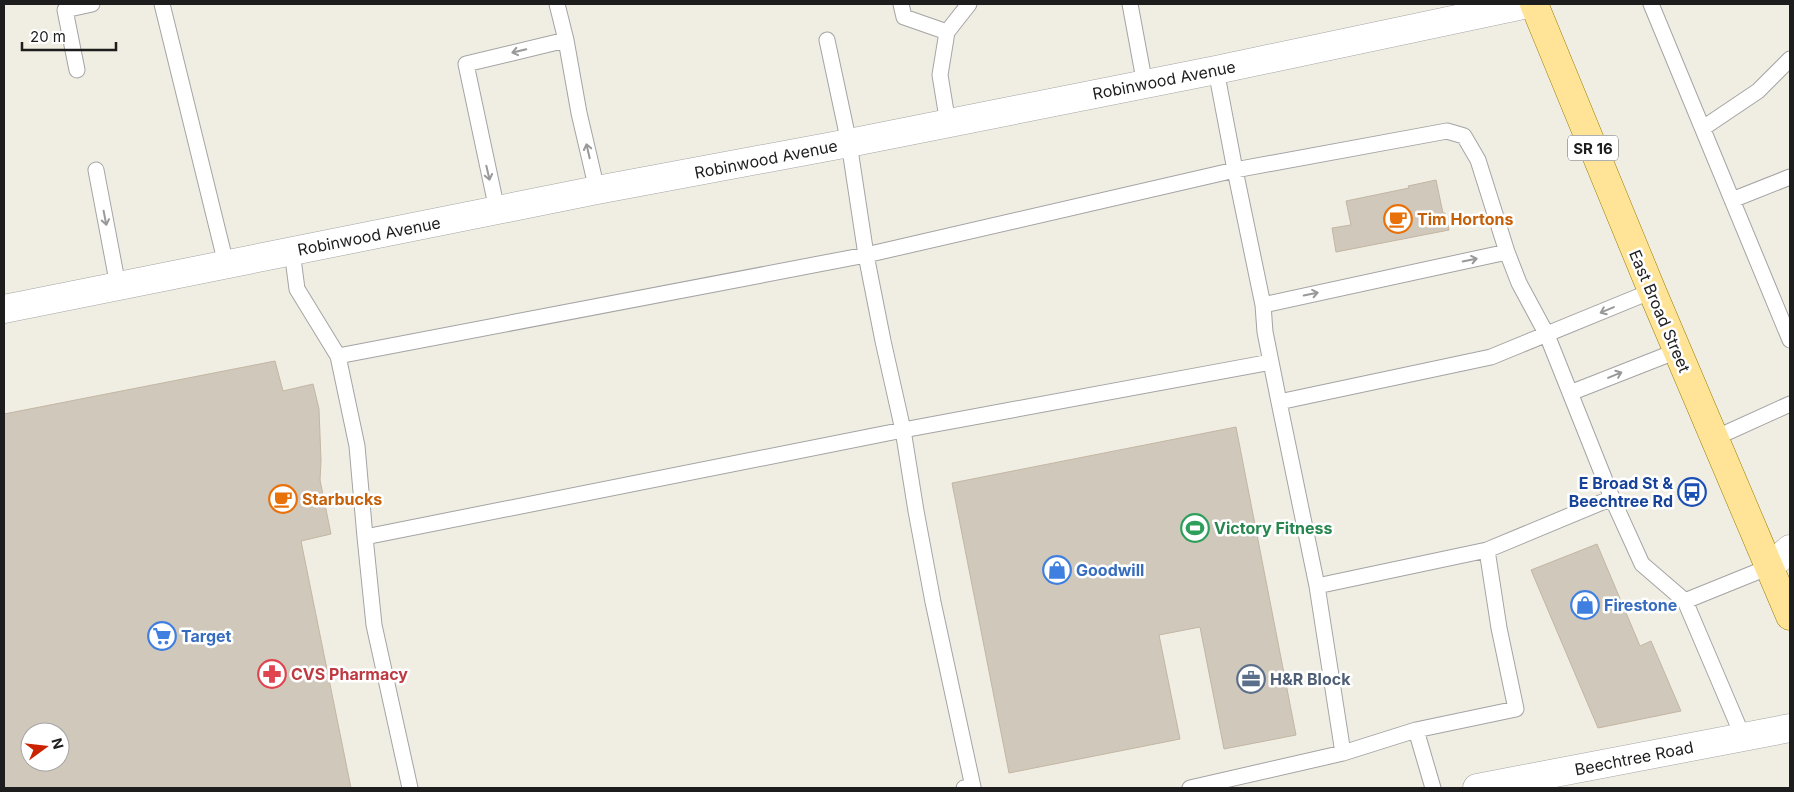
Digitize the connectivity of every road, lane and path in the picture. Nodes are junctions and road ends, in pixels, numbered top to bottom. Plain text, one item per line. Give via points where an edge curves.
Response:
1 (92, 4) edge
2 (162, 4) edge
3 (557, 4) edge
4 (901, 4) edge
5 (969, 4) edge
6 (1130, 4) edge
7 (1528, 4) edge
8 (1534, 4) edge
9 (1651, 4) edge
10 (946, 32) junction
11 (566, 40) junction
12 (827, 40) dead end
13 (1790, 59) edge
14 (77, 70) dead end
15 (1216, 70) junction
16 (1145, 84) junction
17 (948, 124) junction
18 (1703, 128) junction
19 (849, 143) junction
20 (96, 170) dead end
21 (1235, 170) junction
22 (1790, 177) edge
23 (597, 190) junction
24 (1732, 200) junction
25 (497, 210) junction
26 (292, 251) junction
27 (1507, 252) junction
28 (866, 255) junction
29 (226, 264) junction
30 (118, 286) junction
31 (1652, 291) junction
32 (1263, 305) junction
33 (4, 309) edge
34 (1547, 335) junction
35 (1790, 340) edge
36 (1677, 351) junction
37 (338, 356) junction
38 (1271, 362) junction
39 (1570, 393) junction
40 (1279, 402) junction
41 (1790, 404) edge
42 (903, 430) junction
43 (1715, 438) junction
44 (1612, 498) junction
45 (365, 537) junction
46 (1790, 548) edge
47 (1487, 550) junction
48 (1780, 568) edge
49 (1317, 586) junction
50 (1686, 601) junction
51 (1790, 616) edge
52 (1790, 728) edge
53 (1416, 730) junction
54 (1743, 738) junction
55 (1343, 754) junction
56 (1524, 784) edge
57 (410, 788) edge
58 (970, 788) edge
59 (1190, 788) edge
60 (1434, 788) edge
61 (1477, 788) edge

1 - 14 lane via 65,10
2 - 29 lane
3 - 11 lane
4 - 10 lane via 904,17
5 - 10 lane
6 - 16 lane
7 - 15 street, Robinwood Avenue
8 - 31 main road, East Broad Street / SR 16
9 - 18 lane
10 - 17 lane via 940,75
23 -> 11 lane
11 -> 25 lane via 466,64
12 - 19 lane
13 - 18 lane via 1758,90
15 - 16 street, Robinwood Avenue
15 - 21 lane
16 - 17 street, Robinwood Avenue
17 - 19 street, Robinwood Avenue
18 - 24 lane
19 - 23 street, Robinwood Avenue
19 - 28 lane
20 -> 30 lane
21 - 27 lane via 1447,131 1464,136 1478,160
21 - 28 lane
21 - 32 lane
22 - 24 lane
23 - 25 street, Robinwood Avenue
24 - 35 lane
25 - 26 street, Robinwood Avenue
26 - 29 street, Robinwood Avenue
26 - 37 lane via 297,289
32 -> 27 lane
27 - 34 lane via 1519,283
28 - 37 lane
28 - 42 lane
29 - 30 street, Robinwood Avenue
30 - 33 street, Robinwood Avenue
31 -> 34 lane
31 - 36 main road, East Broad Street / SR 16
32 - 38 lane
34 - 39 lane
34 - 40 lane via 1491,357
39 -> 36 lane
36 - 43 main road, East Broad Street / SR 16
37 - 45 lane via 357,446
38 - 40 lane
38 - 42 lane
39 - 44 lane
40 - 49 lane
41 - 43 lane
42 - 45 lane
42 - 58 lane
43 - 48 main road, East Broad Street / SR 16
44 - 47 lane
44 - 50 lane via 1642,564
45 - 57 lane via 374,625
46 - 48 street
47 - 49 lane
47 - 53 lane via 1516,708
48 - 50 lane
48 - 51 main road, East Broad Street / SR 16
49 - 55 lane
50 - 54 lane
52 - 54 street, Beechtree Road
53 - 55 lane
53 - 60 lane
54 - 56 street, Beechtree Road
55 - 59 lane
56 - 61 street, Beechtree Road

